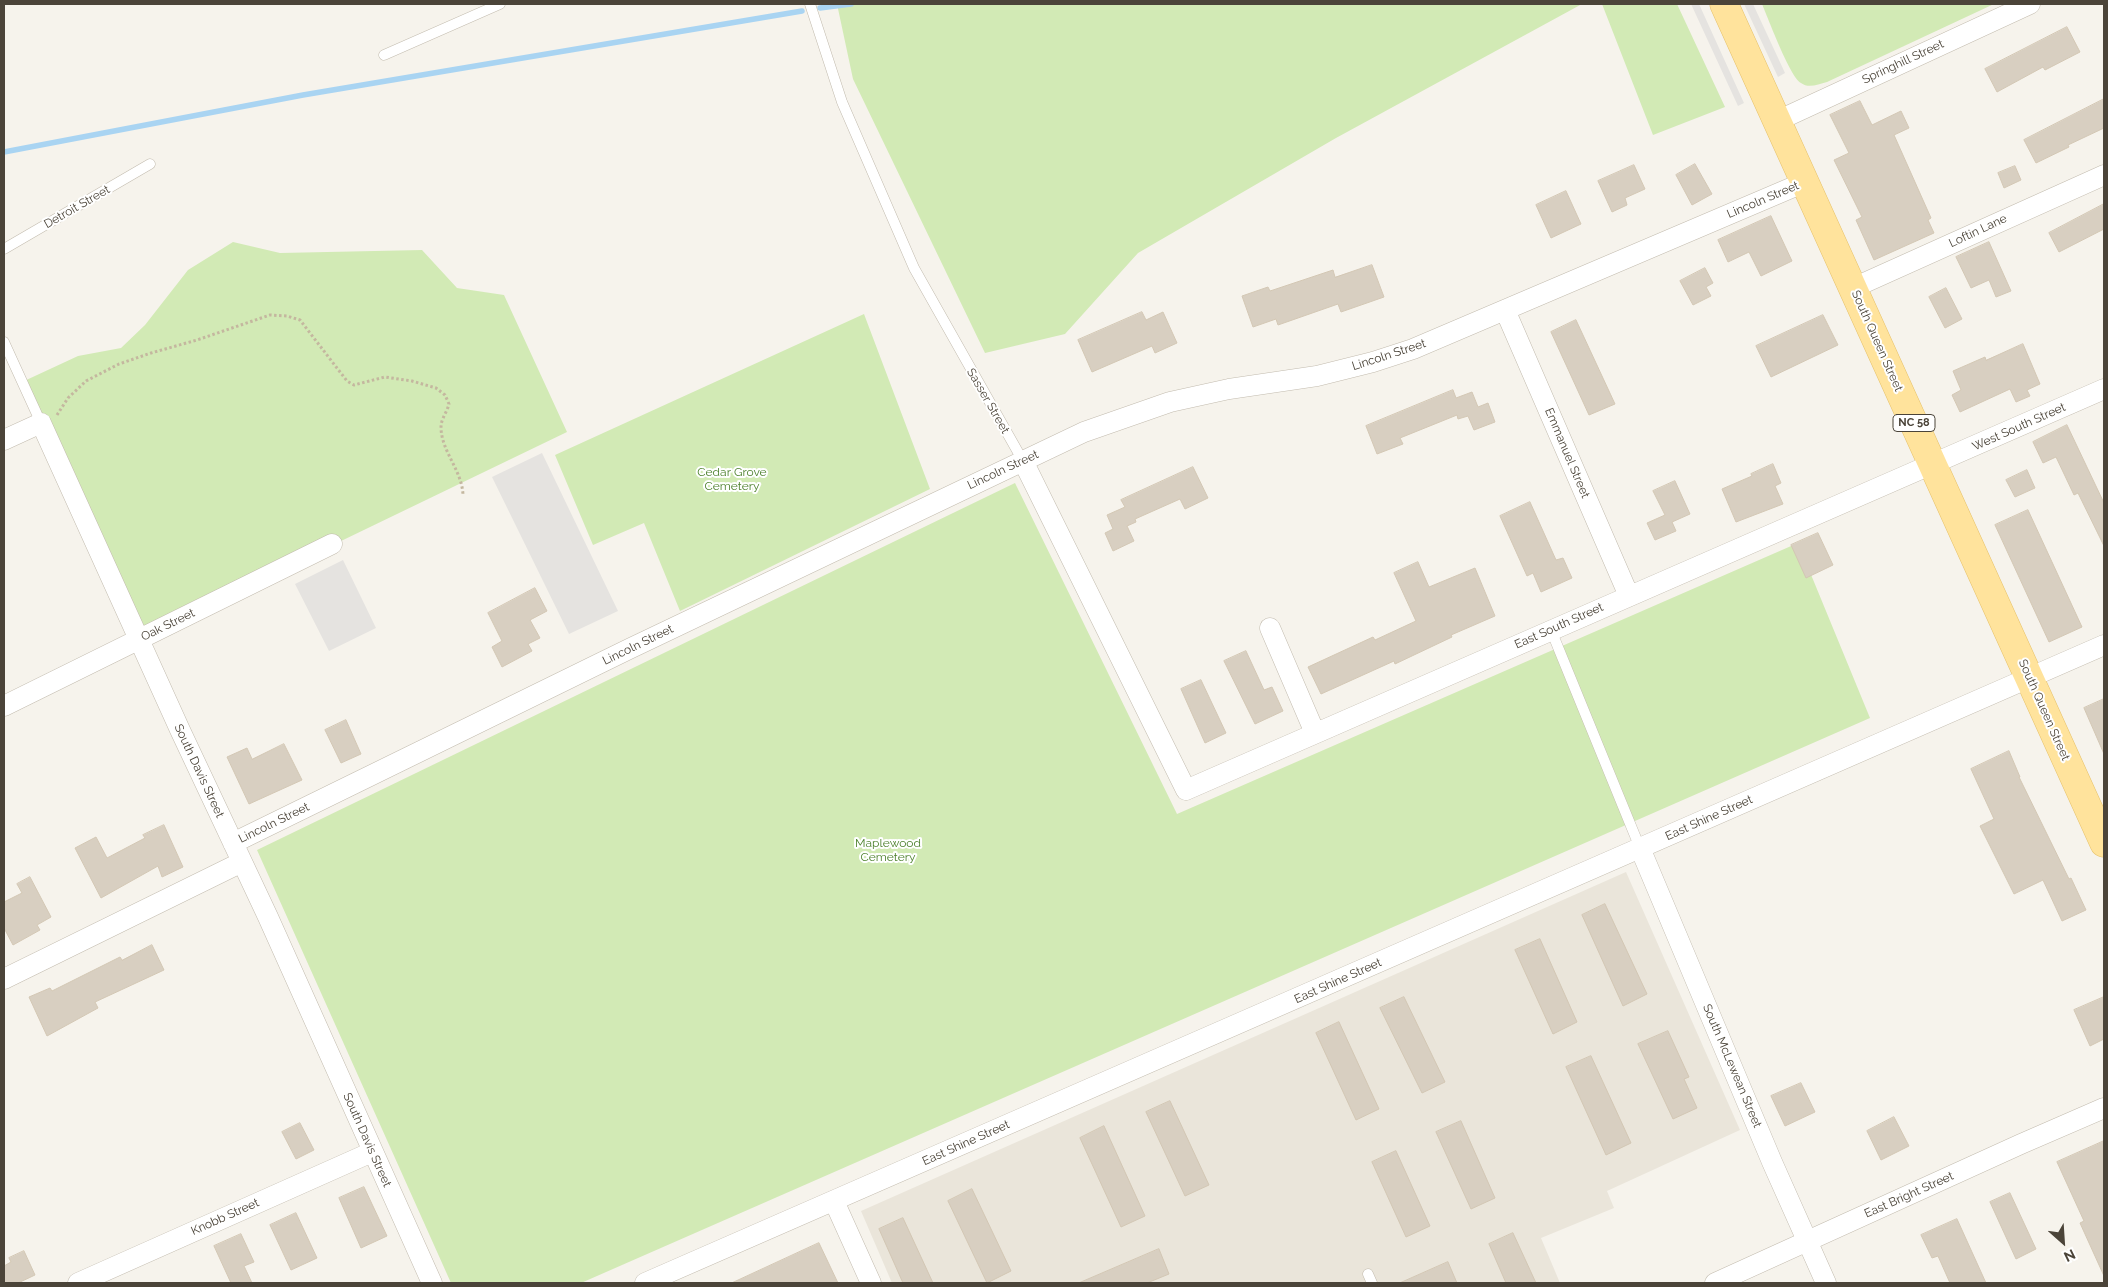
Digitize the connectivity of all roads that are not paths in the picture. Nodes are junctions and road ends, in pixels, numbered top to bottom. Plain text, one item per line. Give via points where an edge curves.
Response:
1 (500, 4) edge
2 (810, 4) edge
3 (1724, 4) edge
4 (2030, 4) edge
5 (384, 55) dead end
6 (1777, 121) junction
7 (150, 164) dead end
8 (2104, 175) edge
9 (1805, 182) junction
10 (4, 249) edge
11 (1853, 288) junction
12 (1505, 310) junction
13 (4, 342) edge
14 (2104, 389) edge
15 (48, 421) junction
16 (4, 440) edge
17 (1022, 461) junction
18 (1933, 464) junction
19 (332, 544) dead end
20 (1629, 596) junction
21 (1270, 628) dead end
22 (1551, 630) junction
23 (140, 638) junction
24 (2104, 645) edge
25 (2030, 678) junction
26 (4, 706) edge
27 (1315, 733) junction
28 (1186, 790) joint
29 (233, 843) junction
30 (2104, 843) edge
31 (1640, 848) junction
32 (242, 862) junction
33 (4, 979) edge
34 (2104, 1108) edge
35 (372, 1152) junction
36 (834, 1200) junction
37 (1807, 1241) junction
38 (78, 1283) edge
39 (432, 1283) edge
40 (645, 1283) edge
41 (872, 1283) edge
42 (1715, 1283) edge
43 (1826, 1283) edge

1 - 5 lane
2 - 17 lane, Sasser Street via 842,102 914,268
3 - 6 main road, South Queen Street / NC 58
4 - 6 street, Springhill Street
6 - 9 main road, South Queen Street / NC 58
7 - 10 lane, Detroit Street
8 - 11 street, Loftin Lane
9 - 11 main road, South Queen Street / NC 58
9 - 12 street, Lincoln Street
11 - 18 main road, South Queen Street / NC 58
12 - 17 street, Lincoln Street via 1413,349 1373,362 1317,376 1229,389 1170,402 1084,432
12 - 20 street, Emmanuel Street
13 - 15 lane, South Davis Street
14 - 18 street, West South Street
15 - 16 street
15 - 23 street, South Davis Street via 82,516
17 - 28 street, Sasser Street
17 - 29 street, Lincoln Street
18 - 20 street, East South Street
18 - 25 main road, South Queen Street / NC 58
19 - 23 street, Oak Street
20 - 22 street, East South Street
21 - 27 street
22 - 27 street, East South Street
22 - 31 lane
23 - 26 street, Oak Street
23 - 29 street, South Davis Street
24 - 25 street, East Shine Street
25 - 30 main road, South Queen Street / NC 58
25 - 31 street, East Shine Street
27 - 28 street, East South Street
29 - 32 street, South Davis Street
31 - 36 street, East Shine Street
31 - 37 street, South McLewean Street
32 - 33 street, Lincoln Street
32 - 35 street, South Davis Street
34 - 37 street, East Bright Street
35 - 38 street, Knobb Street
35 - 39 street, South Davis Street
36 - 40 street, East Shine Street
36 - 41 street
37 - 42 street, East Bright Street
37 - 43 street, South McLewean Street

